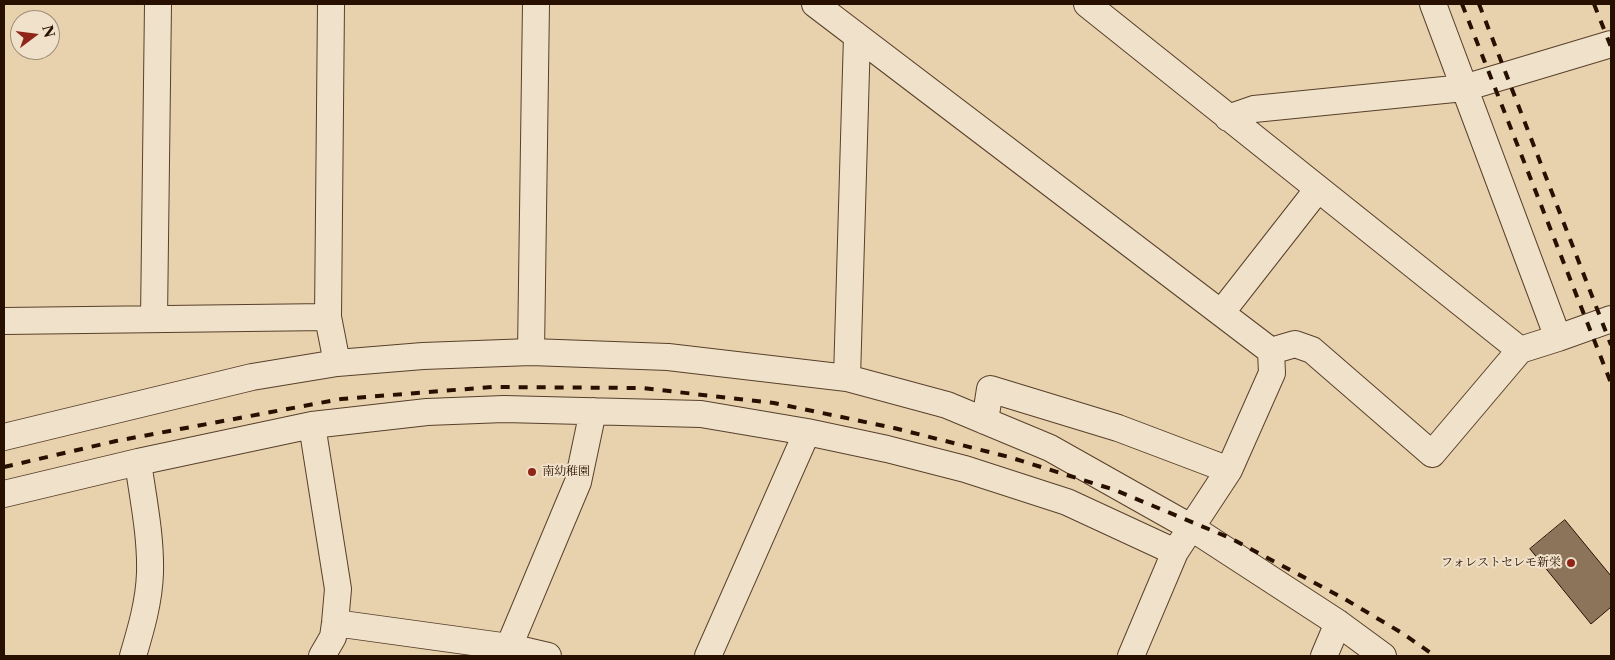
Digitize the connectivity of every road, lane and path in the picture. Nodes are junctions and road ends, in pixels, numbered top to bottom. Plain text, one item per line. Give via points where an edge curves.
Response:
1 (158, 4) edge
2 (332, 4) edge
3 (536, 4) edge
4 (815, 4) edge
5 (1088, 4) edge
6 (1433, 4) edge
7 (857, 36) junction
8 (1611, 44) edge
9 (1464, 88) junction
10 (1228, 118) junction
11 (1318, 189) junction
12 (1221, 313) junction
13 (328, 317) junction
14 (154, 319) junction
15 (1611, 319) edge
16 (4, 321) edge
17 (1558, 338) junction
18 (1520, 350) junction
19 (1271, 351) junction
20 (531, 352) junction
21 (336, 363) junction
22 (847, 378) junction
23 (593, 411) junction
24 (985, 421) junction
25 (312, 425) junction
26 (807, 432) junction
27 (4, 437) edge
28 (138, 462) junction
29 (1229, 470) junction
30 (4, 494) edge
31 (1192, 528) junction
32 (1175, 552) junction
33 (335, 623) junction
34 (1338, 623) junction
35 (507, 652) edge
36 (133, 656) edge
37 (322, 656) edge
38 (548, 656) edge
39 (708, 656) edge
40 (1131, 656) edge
41 (1324, 656) edge
42 (1383, 656) edge

1 - 14 street
2 - 13 street
3 - 20 street
4 - 7 street
5 - 10 street
6 - 9 street
7 - 12 street
7 - 22 street
8 - 9 street
9 - 10 street via 1254,109
9 - 17 street
10 - 11 street
11 - 12 street
11 - 18 street
12 - 19 street
13 - 14 street
13 - 21 street
14 - 16 street
15 - 17 street
17 - 18 street
18 - 19 street via 1432,454 1312,350 1295,344
19 - 29 street via 1272,373
20 - 21 street
20 - 22 street via 668,357
21 - 27 street via 252,377
22 - 24 street via 948,405
23 - 25 street via 504,409 427,412
23 - 26 street via 700,414
23 - 35 street via 578,482
24 - 29 street via 990,389 1118,428
24 - 31 street via 1050,448
25 - 28 street
25 - 33 street via 338,589
26 - 32 street via 965,469 1058,499
26 - 39 street
28 - 30 street
28 - 36 street via 150,574 144,621
29 - 31 street
31 - 32 street
31 - 34 street
32 - 40 street
33 - 35 street
33 - 37 street via 333,637
34 - 41 street
34 - 42 street
35 - 38 street

